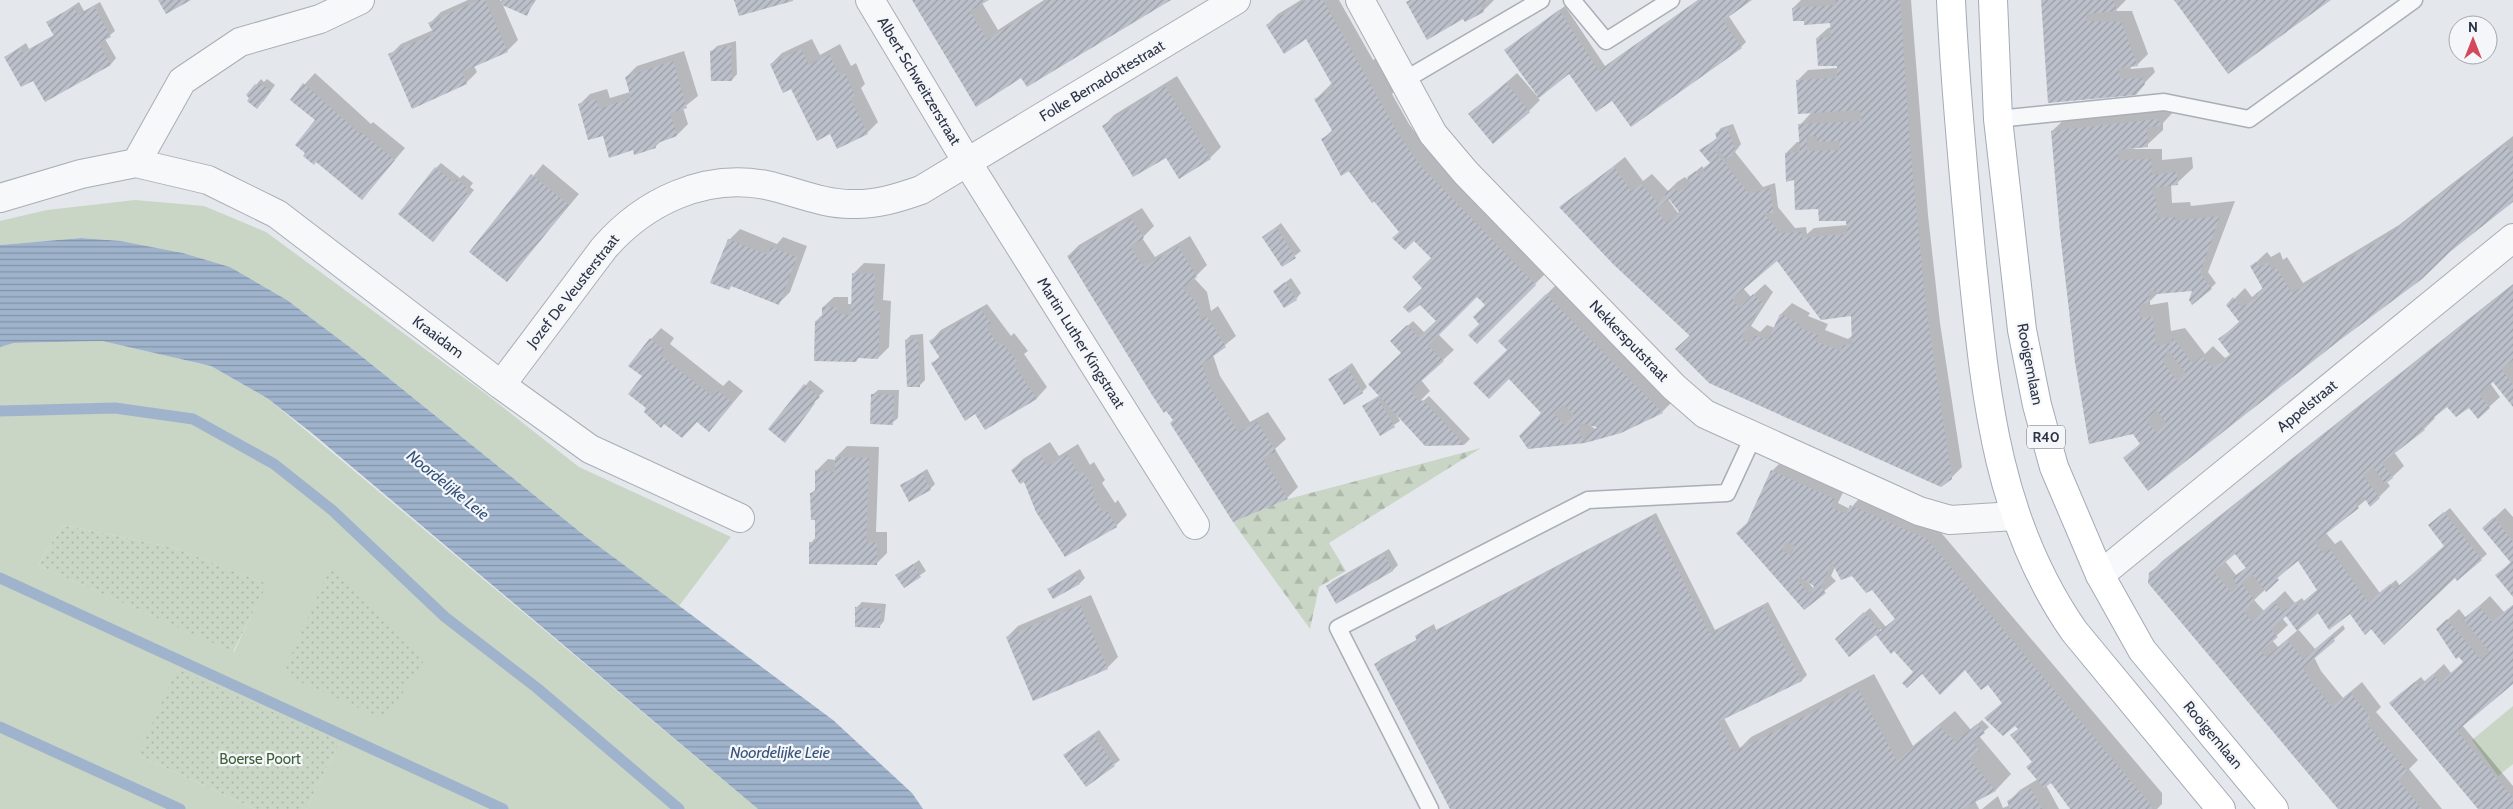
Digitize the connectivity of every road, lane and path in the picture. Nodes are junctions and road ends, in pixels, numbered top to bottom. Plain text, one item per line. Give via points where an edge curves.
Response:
1 (360, 0) edge
2 (870, 0) edge
3 (1236, 0) edge
4 (1360, 0) edge
5 (1541, 0) edge
6 (1572, 0) edge
7 (1671, 0) edge
8 (1951, 0) edge
9 (1992, 0) edge
10 (2414, 0) edge
11 (1403, 81) junction
12 (1998, 119) junction
13 (967, 162) junction
14 (136, 164) junction
15 (0, 198) edge
16 (2513, 238) edge
17 (501, 385) junction
18 (1753, 437) junction
19 (2015, 516) junction
20 (740, 518) dead end
21 (1196, 525) dead end
22 (2100, 575) junction
23 (1430, 809) edge
24 (2221, 809) edge
25 (2274, 809) edge

1 - 14 street via 320,19 240,42 182,81
2 - 13 street, Albert Schweitzerstraat
3 - 13 street, Folke Bernadottestraat
4 - 11 street, Nekkersputstraat
5 - 11 lane
6 - 7 lane via 1606,41
8 - 19 main road via 1955,86 1985,390 1996,450
9 - 12 main road, Rooigemlaan / R40
10 - 12 lane via 2249,119 2164,102
11 - 18 street, Nekkersputstraat via 1433,134 1466,173 1674,387 1705,414
12 - 22 main road, Rooigemlaan / R40 via 2022,330 2037,405 2054,467
13 - 17 street, Jozef De Veusterstraat via 921,190 873,204 826,201 765,185 738,183 710,185 660,202 624,227 604,248
13 - 21 street, Martin Luther Kingstraat
14 - 15 street via 81,174
14 - 17 street, Kraaidam via 208,180 277,214
16 - 22 street, Appelstraat
17 - 20 street, Kraaidam via 590,449
18 - 19 street, Nekkersputstraat via 1919,511 1950,520
18 - 23 lane via 1727,493 1588,500 1338,628
19 - 24 main road via 2041,577 2074,631
22 - 25 main road, Rooigemlaan / R40 via 2142,650

